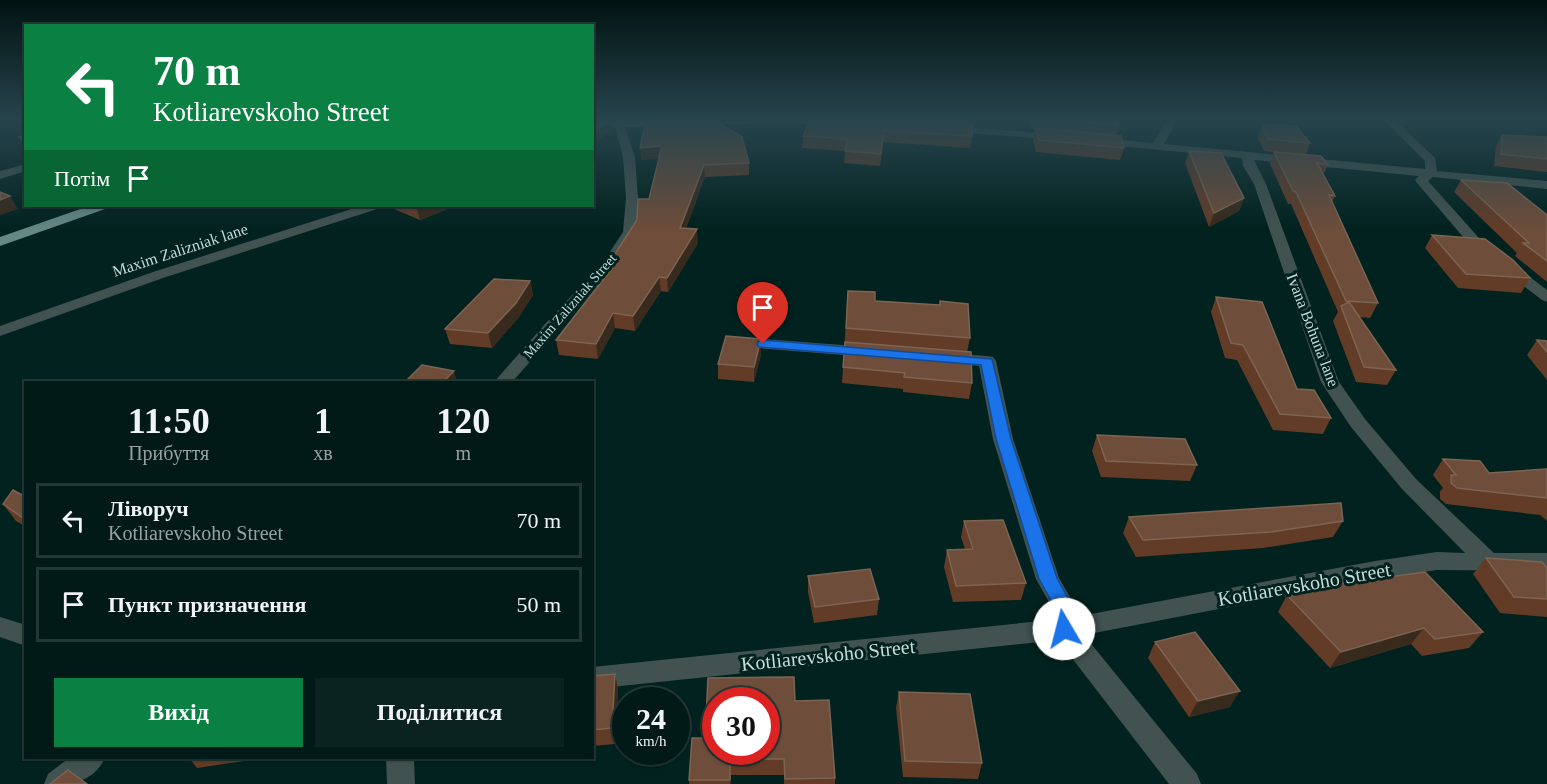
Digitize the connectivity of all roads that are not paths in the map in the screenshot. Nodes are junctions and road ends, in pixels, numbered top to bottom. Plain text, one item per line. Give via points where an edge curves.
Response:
1 (1246, 156) edge
2 (629, 157) edge
3 (1252, 157) edge
4 (1427, 157) edge
5 (24, 168) edge
6 (1431, 173) junction
7 (0, 175) edge
8 (1547, 185) edge
9 (97, 207) edge
10 (369, 207) edge
11 (0, 242) edge
12 (1547, 297) edge
13 (0, 331) edge
14 (763, 344) edge
15 (893, 354) edge
16 (928, 357) edge
17 (504, 381) edge
18 (1489, 562) junction
19 (1547, 562) edge
20 (0, 627) edge
21 (1064, 629) junction
22 (24, 635) edge
23 (594, 678) edge
24 (90, 759) edge
25 (400, 759) edge
26 (58, 784) edge
27 (401, 784) edge
28 (1186, 784) edge

1 - 18 street, Ivana Bohuna lane via 1260,184 1330,382 1409,484
2 - 17 street, Maxim Zalizniak Street via 630,232 610,264
3 - 6 street
4 - 6 street
5 - 7 street
6 - 8 street
6 - 12 street via 1421,180 1475,242
9 - 11 main road
10 - 13 street, Maxim Zalizniak lane
14 - 15 street
16 - 21 street via 987,361 1003,439 1048,579 1062,604
18 - 19 street, Kotliarevskoho Street
18 - 21 street, Kotliarevskoho Street via 1437,561 1375,570
20 - 22 street
21 - 23 street, Kotliarevskoho Street
21 - 28 street
24 - 26 street
25 - 27 street

